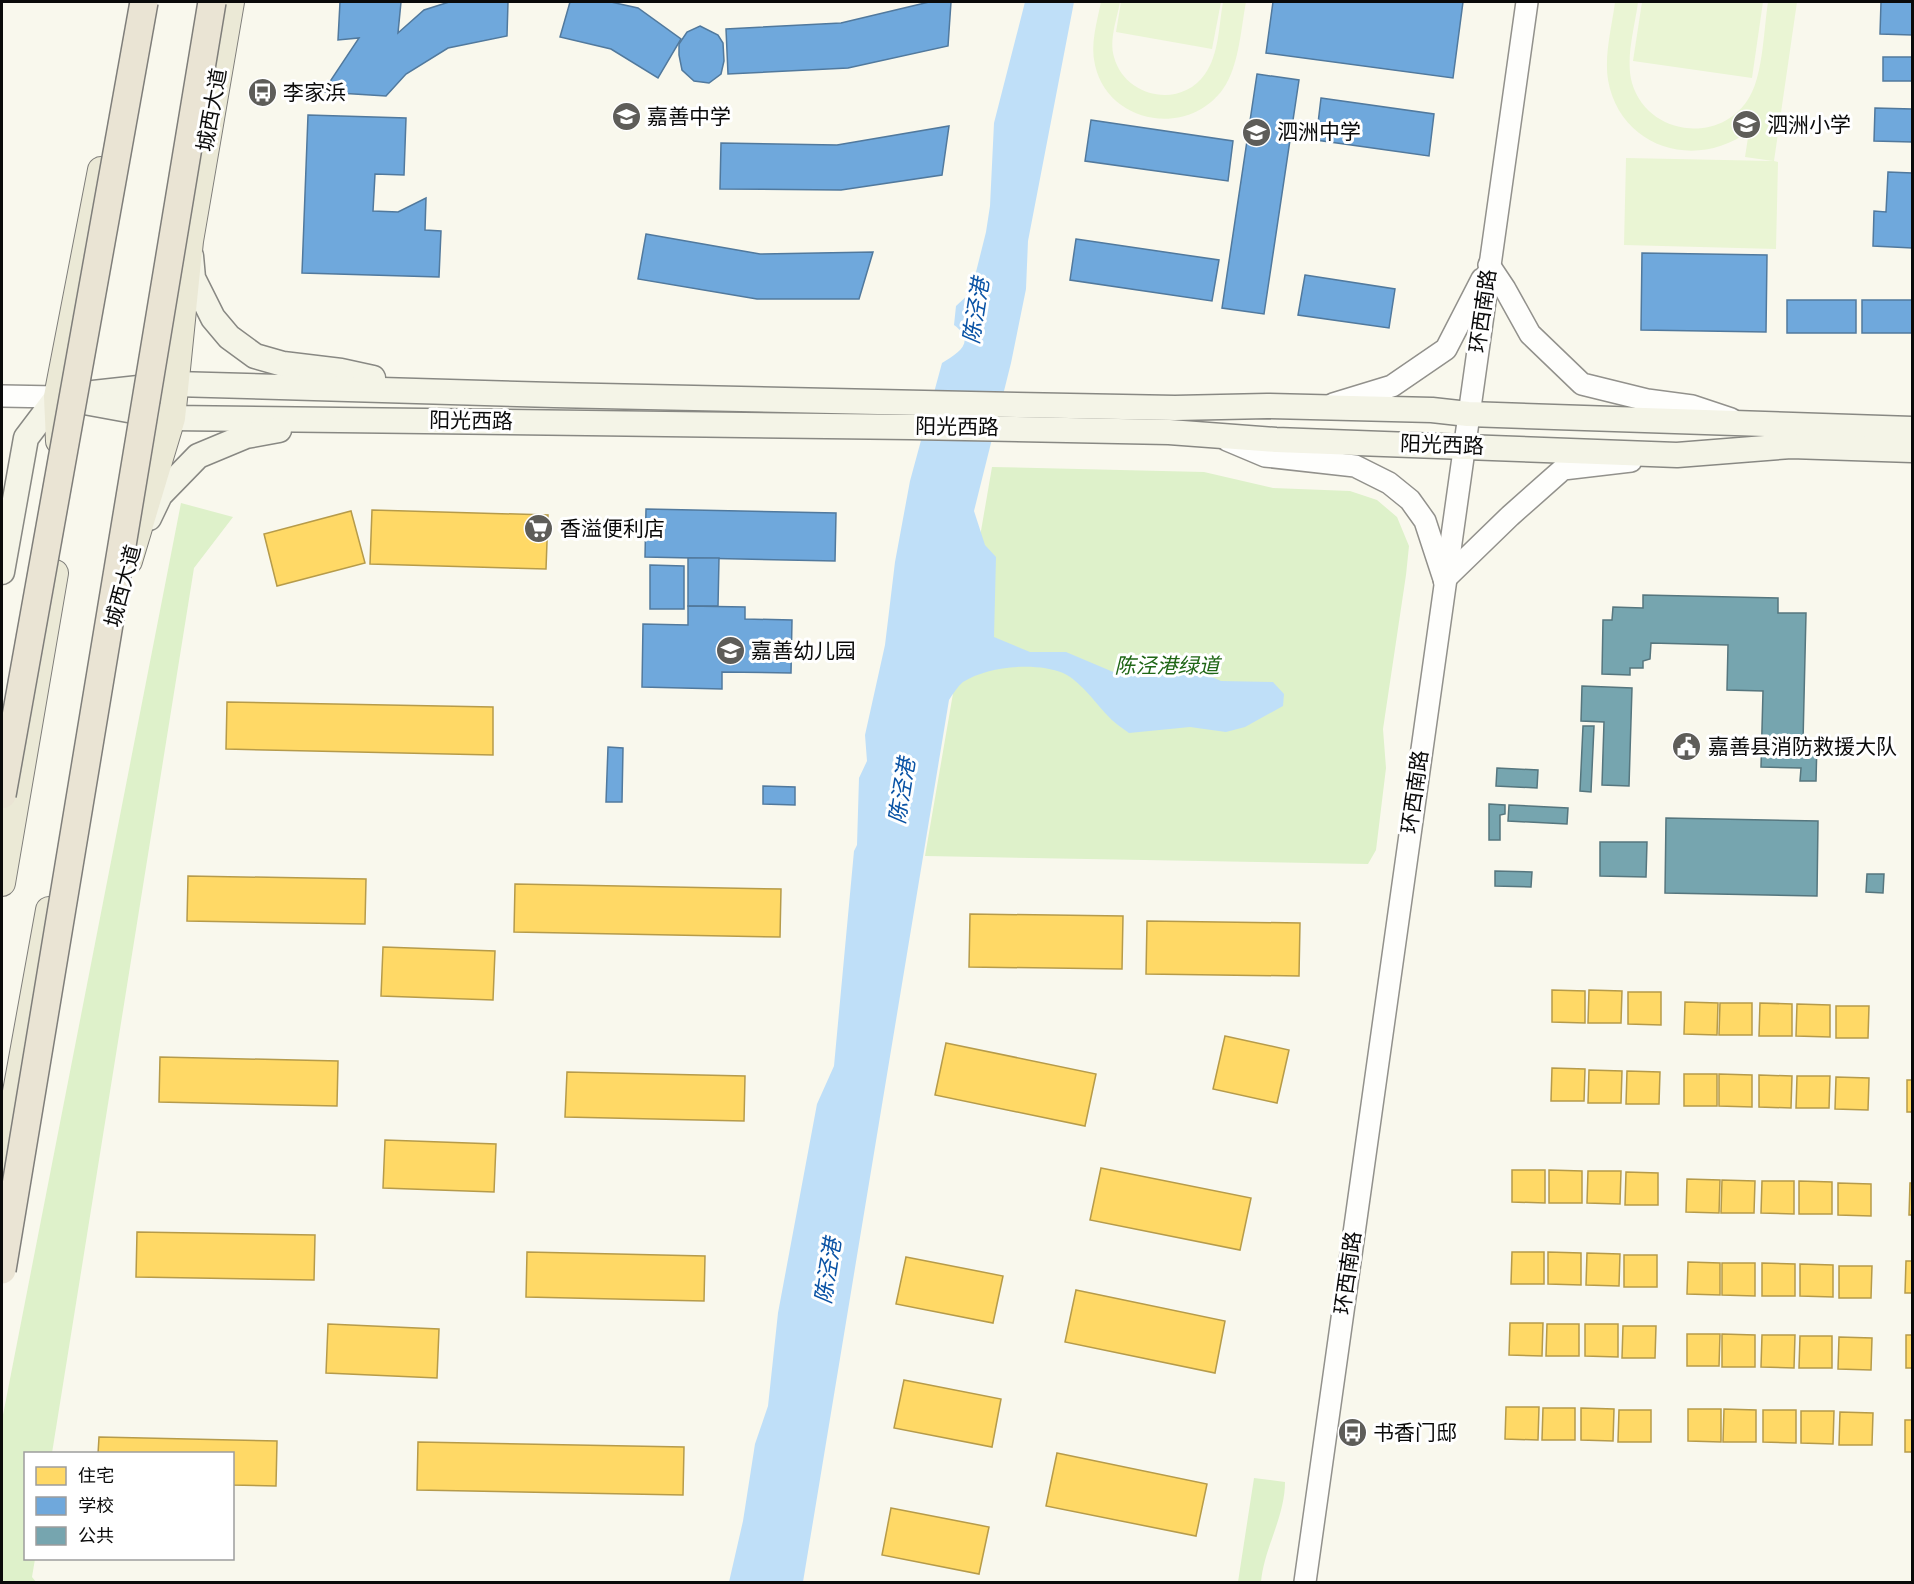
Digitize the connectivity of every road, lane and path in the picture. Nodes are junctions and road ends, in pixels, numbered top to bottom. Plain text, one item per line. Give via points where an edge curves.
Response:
1 (133, 2) edge
2 (144, 2) edge
3 (212, 2) edge
4 (231, 2) edge
5 (1527, 2) edge
6 (190, 241) junction
7 (1489, 265) junction
8 (175, 384) junction
9 (431, 391) junction
10 (2, 396) edge
11 (57, 397) junction
12 (1322, 408) junction
13 (1468, 414) junction
14 (172, 418) junction
15 (339, 420) junction
16 (1745, 424) junction
17 (1912, 429) edge
18 (1217, 435) junction
19 (1464, 446) junction
20 (1912, 450) edge
21 (1677, 455) junction
22 (129, 561) junction
23 (2, 572) edge
24 (1444, 580) junction
25 (2, 795) edge
26 (2, 883) edge
27 (2, 1169) edge
28 (2, 1270) edge
29 (1305, 1582) edge

1 - 11 main road
2 - 25 highway, bridge
3 - 28 highway, bridge
4 - 6 main road, 城西大道
5 - 7 street, 环西南路
6 - 8 main road, 城西大道
6 - 9 main road via 193,278 213,318 229,337 255,356
7 - 12 street via 1446,349 1392,386
7 - 13 street, 环西南路
7 - 16 street via 1530,334 1582,384 1692,406
8 - 9 main road
8 - 11 main road
8 - 14 main road, 城西大道
9 - 12 main road, 阳光西路
10 - 11 street, 阳光西路
11 - 14 main road, 阳光西路
11 - 23 main road via 26,438
11 - 26 main road via 61,540
12 - 13 main road, 阳光西路
13 - 16 main road, 阳光西路
13 - 19 street, 环西南路
14 - 15 main road, 阳光西路
14 - 22 main road, 城西大道
15 - 18 main road, 阳光西路
15 - 22 main road via 246,436 198,456 160,495
16 - 17 main road, 阳光西路
18 - 19 main road, 阳光西路
18 - 24 street via 1265,456 1355,466 1389,483 1410,500 1425,521
19 - 21 main road, 阳光西路
19 - 24 street, 环西南路
20 - 21 main road, 阳光西路 via 1791,446
21 - 24 street via 1563,469
22 - 27 main road, 城西大道 via 68,800
24 - 29 street, 环西南路

